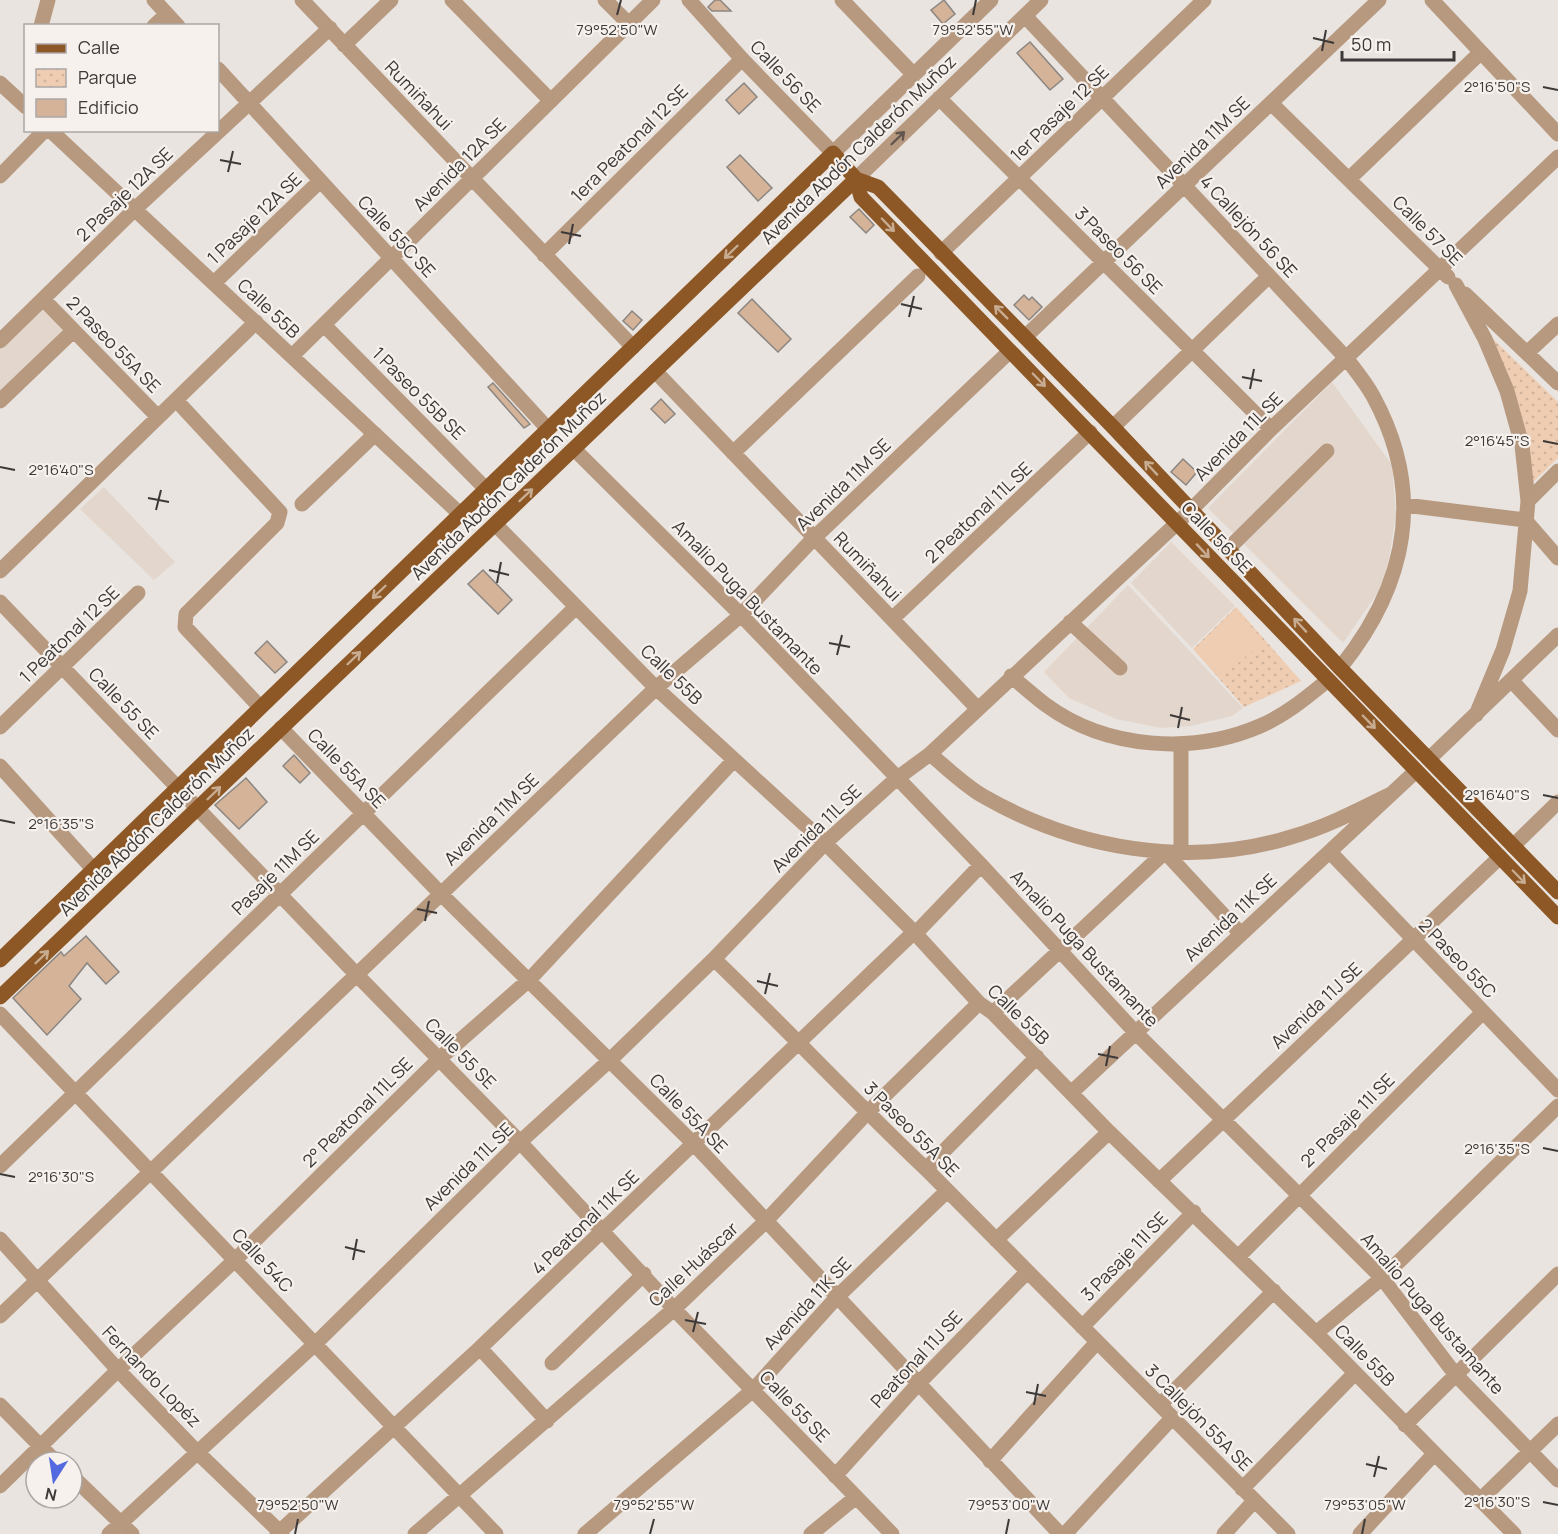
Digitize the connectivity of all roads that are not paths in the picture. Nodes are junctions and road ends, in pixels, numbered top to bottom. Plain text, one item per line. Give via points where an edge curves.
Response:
1 (48, 0) edge
2 (154, 0) edge
3 (302, 0) edge
4 (391, 0) edge
5 (452, 0) edge
6 (605, 0) edge
7 (653, 0) edge
8 (689, 0) edge
9 (842, 0) edge
10 (1041, 0) edge
11 (1204, 0) edge
12 (1379, 0) edge
13 (1432, 0) edge
14 (989, 1) edge
15 (167, 14) junction
16 (1025, 16) junction
17 (42, 24) edge
18 (156, 24) edge
19 (176, 24) edge
20 (629, 24) junction
21 (330, 28) junction
22 (344, 45) junction
23 (1481, 52) junction
24 (742, 59) junction
25 (219, 70) edge
26 (914, 75) junction
27 (0, 83) edge
28 (939, 98) junction
29 (1102, 98) junction
30 (551, 101) junction
31 (249, 103) junction
32 (1271, 103) junction
33 (24, 105) edge
34 (219, 131) edge
35 (43, 132) edge
36 (53, 132) edge
37 (218, 132) edge
38 (1558, 134) edge
39 (833, 153) junction
40 (1558, 157) edge
41 (0, 176) edge
42 (1019, 178) junction
43 (472, 179) junction
44 (856, 179) junction
45 (1349, 179) junction
46 (320, 181) junction
47 (1184, 186) junction
48 (135, 209) junction
49 (941, 253) junction
50 (544, 255) junction
51 (392, 259) junction
52 (1104, 262) junction
53 (1441, 271) junction
54 (918, 276) dead end
55 (1269, 276) junction
56 (214, 283) junction
57 (1456, 285) junction
58 (43, 299) junction
59 (256, 322) junction
60 (1558, 324) edge
61 (324, 325) junction
62 (72, 332) junction
63 (1025, 337) junction
64 (0, 341) edge
65 (633, 347) junction
66 (1191, 349) junction
67 (1010, 351) junction
68 (1528, 352) junction
69 (292, 356) junction
70 (1347, 359) junction
71 (655, 371) junction
72 (1558, 383) edge
73 (176, 400) junction
74 (0, 401) edge
75 (157, 416) junction
76 (1113, 427) junction
77 (548, 429) junction
78 (1271, 429) junction
79 (1090, 432) junction
80 (375, 434) junction
81 (574, 449) junction
82 (1328, 451) dead end
83 (734, 453) junction
84 (1558, 471) edge
85 (486, 489) junction
86 (1528, 501) junction
87 (302, 504) dead end
88 (1405, 505) junction
89 (1191, 510) junction
90 (460, 514) junction
91 (1525, 520) junction
92 (1176, 523) junction
93 (495, 524) junction
94 (814, 538) junction
95 (1228, 549) junction
96 (1558, 558) edge
97 (0, 571) edge
98 (138, 593) dead end
99 (0, 602) edge
100 (576, 607) junction
101 (741, 615) junction
102 (892, 620) junction
103 (1070, 622) junction
104 (1558, 635) edge
105 (1120, 668) dead end
106 (1340, 668) junction
107 (63, 669) junction
108 (1011, 676) junction
109 (1328, 680) junction
110 (1511, 681) junction
111 (656, 688) junction
112 (260, 707) junction
113 (978, 709) junction
114 (1476, 715) junction
115 (0, 727) edge
116 (281, 728) junction
117 (1558, 730) edge
118 (1181, 744) junction
119 (930, 754) junction
120 (1429, 759) junction
121 (734, 760) junction
122 (0, 766) edge
123 (1416, 771) junction
124 (896, 779) junction
125 (177, 788) junction
126 (1391, 794) junction
127 (1558, 802) edge
128 (197, 808) junction
129 (363, 813) junction
130 (825, 843) junction
131 (1512, 846) junction
132 (1165, 852) junction
133 (1330, 852) junction
134 (1181, 853) junction
135 (1500, 857) junction
136 (981, 865) junction
137 (93, 869) junction
138 (1558, 892) edge
139 (280, 894) junction
140 (441, 894) junction
141 (1558, 917) edge
142 (915, 933) junction
143 (1241, 934) junction
144 (1414, 939) junction
145 (1060, 949) junction
146 (714, 959) junction
147 (0, 960) edge
148 (356, 974) junction
149 (530, 979) junction
150 (0, 997) edge
151 (979, 1003) junction
152 (1483, 1012) junction
153 (993, 1013) junction
154 (0, 1014) edge
155 (1135, 1032) junction
156 (800, 1041) junction
157 (1036, 1057) junction
158 (439, 1059) junction
159 (610, 1060) junction
160 (1558, 1090) edge
161 (76, 1092) junction
162 (1072, 1092) junction
163 (1558, 1106) edge
164 (867, 1113) junction
165 (1223, 1119) junction
166 (1109, 1132) junction
167 (520, 1142) junction
168 (695, 1145) junction
169 (0, 1166) edge
170 (926, 1169) junction
171 (151, 1170) junction
172 (1159, 1180) junction
173 (948, 1191) junction
174 (1299, 1194) junction
175 (1194, 1212) junction
176 (765, 1222) junction
177 (602, 1231) junction
178 (0, 1239) edge
179 (996, 1240) junction
180 (1239, 1256) junction
181 (236, 1259) junction
182 (1027, 1272) junction
183 (644, 1274) junction
184 (1558, 1274) edge
185 (1382, 1278) junction
186 (37, 1282) junction
187 (1274, 1291) junction
188 (838, 1296) junction
189 (674, 1309) junction
190 (0, 1316) edge
191 (1082, 1327) junction
192 (1316, 1333) junction
193 (1097, 1342) junction
194 (315, 1344) junction
195 (480, 1348) junction
196 (552, 1363) dead end
197 (118, 1370) junction
198 (1354, 1373) junction
199 (1455, 1374) junction
200 (918, 1384) junction
201 (753, 1390) junction
202 (0, 1405) edge
203 (1160, 1405) junction
204 (1172, 1418) junction
205 (547, 1421) junction
206 (1558, 1424) edge
207 (1405, 1425) junction
208 (395, 1426) junction
209 (40, 1447) junction
210 (43, 1450) edge
211 (196, 1451) junction
212 (1530, 1451) junction
213 (1434, 1454) junction
214 (990, 1461) junction
215 (835, 1476) junction
216 (1558, 1480) edge
217 (0, 1486) edge
218 (84, 1487) edge
219 (1242, 1489) junction
220 (461, 1497) junction
221 (856, 1497) junction
222 (1480, 1500) junction
223 (1254, 1501) junction
224 (121, 1522) junction
225 (280, 1533) edge
226 (109, 1534) edge
227 (132, 1534) edge
228 (416, 1534) edge
229 (496, 1534) edge
230 (585, 1534) edge
231 (811, 1534) edge
232 (892, 1534) edge
233 (1060, 1534) edge
234 (1065, 1534) edge
235 (1224, 1534) edge
236 (1288, 1534) edge
237 (1360, 1534) edge
238 (1514, 1534) edge

1 - 17 street
2 - 15 street
3 - 21 street, Rumiñahui
4 - 22 street
5 - 30 street
6 - 20 street
7 - 20 street, Avenida 12A SE
8 - 24 street, Calle 56 SE
9 - 26 street
10 - 16 street, Avenida Abdón Calderón Muñoz
11 - 29 street, 1er Pasaje 12 SE
12 - 32 street, Avenida 11M SE
13 - 23 street
14 - 26 street, Avenida Abdón Calderón Muñoz
15 - 18 street
15 - 19 street
16 - 28 street, Avenida Abdón Calderón Muñoz
16 - 29 street, 4 Callejón 56 SE
20 - 30 street, Avenida 12A SE
21 - 22 street, Rumiñahui
21 - 31 street, 2 Pasaje 12A SE
22 - 43 street, Rumiñahui
23 - 38 street
23 - 45 street
24 - 39 street, Calle 56 SE
24 - 50 street, 1era Peatonal 12 SE
25 - 31 street, Calle 55C SE
26 - 39 street, Avenida Abdón Calderón Muñoz
27 - 33 street
28 - 42 street, 3 Paseo 56 SE
44 -> 28 street, Avenida Abdón Calderón Muñoz
29 - 42 street, 1er Pasaje 12 SE
29 - 47 street, 4 Callejón 56 SE
30 - 43 street, Avenida 12A SE
31 - 34 street, 2 Pasaje 12A SE
31 - 46 street, Calle 55C SE
32 - 45 street, Calle 57 SE
32 - 47 street, Avenida 11M SE
35 - 41 street
36 - 48 street, Calle 55B
37 - 48 street, 2 Pasaje 12A SE
39 - 44 main road, Calle 56 SE
39 -> 65 main road, Avenida Abdón Calderón Muñoz
40 - 53 street, Avenida 11L SE
42 - 49 street, 1er Pasaje 12 SE
42 - 52 street, 3 Paseo 56 SE
43 - 50 street, Rumiñahui
43 - 51 street, Avenida 12A SE
44 - 49 main road, Calle 56 SE via 878,187
44 -> 67 main road, Calle 56 SE via 861,197
44 - 71 main road, Avenida Abdón Calderón Muñoz
45 - 53 street, Calle 57 SE
46 - 51 street, Calle 55C SE
46 - 56 street, 1 Pasaje 12A SE
47 - 52 street, Avenida 11M SE
47 - 55 street, 4 Callejón 56 SE
48 - 56 street, Calle 55B
48 - 58 street, 2 Pasaje 12A SE
63 -> 49 main road, Calle 56 SE
50 - 65 street, Rumiñahui
51 - 61 street, Avenida 12A SE
51 - 77 street, Calle 55C SE
52 - 63 street, Avenida 11M SE
52 - 66 street, 3 Paseo 56 SE
53 - 57 street, Calle 57 SE
53 - 70 street, Avenida 11L SE
54 - 83 street
55 - 66 street
55 - 70 street, 4 Callejón 56 SE
56 - 59 street, Calle 55B
57 - 68 street, Calle 57 SE
57 - 86 street via 1507,391 1522,445
58 - 62 street, 2 Paseo 55A SE
58 - 64 street, 2 Pasaje 12A SE
59 - 69 street, Calle 55B
59 - 73 street
60 - 68 street
61 - 69 street, Avenida 12A SE
61 - 85 street, 1 Paseo 55B SE
62 - 74 street
62 - 75 street, 2 Paseo 55A SE
63 - 76 main road, Calle 56 SE
65 - 77 main road, Avenida Abdón Calderón Muñoz
66 - 76 street
66 - 78 street, 3 Paseo 56 SE
67 -> 79 main road, Calle 56 SE
67 - 94 street, Avenida 11M SE
68 - 72 street, Calle 57 SE
69 - 80 street, Calle 55B
70 - 78 street, Avenida 11L SE
70 - 88 street, 4 Callejón 56 SE via 1373,395 1391,436
71 - 81 main road, Avenida Abdón Calderón Muñoz
71 - 83 street, Rumiñahui
73 - 75 street
73 - 112 street via 280,512 277,523 186,614 185,627
75 - 97 street
89 -> 76 main road, Calle 56 SE
77 - 85 main road, Avenida Abdón Calderón Muñoz
78 - 89 street, Avenida 11L SE
79 - 92 main road, Calle 56 SE
79 - 102 street, 2 Peatonal 11L SE
80 - 87 street
80 - 90 street, Calle 55B
93 -> 81 main road, Avenida Abdón Calderón Muñoz
81 - 101 street, Amalio Puga Bustamante
82 - 95 street
83 - 94 street, Rumiñahui
84 - 86 street
85 - 90 main road, Avenida Abdón Calderón Muñoz
86 - 91 street
88 - 91 street
88 - 106 street, 4 Callejón 56 SE via 1397,563 1384,601 1365,636
89 - 92 street, Avenida 11L SE
89 - 95 main road, Calle 56 SE
90 -> 112 main road, Avenida Abdón Calderón Muñoz
91 - 96 street
91 - 114 street via 1520,591 1503,650
92 - 103 street, Avenida 11L SE
92 -> 109 main road, Calle 56 SE
93 - 100 street, Calle 55B
116 -> 93 main road, Avenida Abdón Calderón Muñoz
94 - 101 street, Avenida 11M SE
94 - 102 street, Rumiñahui
106 -> 95 main road, Calle 56 SE
98 - 107 street, 1 Peatonal 12 SE
99 - 107 street, Calle 55 SE
100 - 111 street, Calle 55B
100 - 129 street, Pasaje 11M SE
101 - 111 street, Avenida 11M SE
101 - 124 street, Amalio Puga Bustamante
102 - 113 street, Rumiñahui
103 - 105 street
103 - 108 street, Avenida 11L SE
104 - 110 street
106 - 120 main road, Calle 56 SE
107 - 115 street, 1 Peatonal 12 SE
107 - 125 street, Calle 55 SE
108 - 113 street, Avenida 11L SE
108 - 118 street via 1047,706 1089,728 1134,741
109 - 118 street via 1296,706 1261,726 1222,739
109 -> 123 main road, Calle 56 SE
110 - 114 street
110 - 117 street
111 - 121 street, Calle 55B
111 - 140 street, Avenida 11M SE
112 - 125 main road, Avenida Abdón Calderón Muñoz
113 - 119 street, Avenida 11L SE
114 - 120 street
128 -> 116 main road, Avenida Abdón Calderón Muñoz
116 - 129 street, Calle 55A SE
118 - 134 street
119 - 124 street, Avenida 11L SE
119 - 132 street via 982,795 1039,824 1101,844
120 - 131 main road, Calle 56 SE
121 - 130 street, Calle 55B
121 - 149 street, 2° Peatonal 11L SE
122 - 137 street
123 - 126 street, Avenida 11K SE
123 - 135 main road, Calle 56 SE
124 - 130 street, Avenida 11L SE
124 - 136 street, Amalio Puga Bustamante
125 - 128 street, Calle 55 SE
125 - 137 main road, Avenida Abdón Calderón Muñoz
126 - 133 street, Avenida 11K SE
126 - 134 street via 1290,838 1236,849
127 - 131 street
128 - 139 street, Calle 55 SE
150 -> 128 main road, Avenida Abdón Calderón Muñoz
129 - 139 street, Pasaje 11M SE
129 - 140 street, Calle 55A SE
130 - 142 street, Calle 55B
130 - 146 street, Avenida 11L SE
131 - 138 main road, Calle 56 SE
132 - 134 street
132 - 143 street
132 - 145 street
133 - 143 street, Avenida 11K SE
133 - 144 street, 2 Paseo 55C
135 -> 141 main road, Calle 56 SE
135 - 144 street, Avenida 11J SE
136 - 142 street, 4 Peatonal 11K SE
136 - 145 street, Amalio Puga Bustamante
137 - 147 main road, Avenida Abdón Calderón Muñoz
139 - 148 street, Calle 55 SE
139 - 161 street, Pasaje 11M SE
140 - 148 street, Avenida 11M SE
140 - 149 street, Calle 55A SE
142 - 151 street, Calle 55B
142 - 156 street, 4 Peatonal 11K SE
143 - 155 street, Avenida 11K SE
144 - 152 street, 2 Paseo 55C
144 - 165 street, Avenida 11J SE
145 - 153 street
145 - 155 street, Amalio Puga Bustamante
146 - 156 street, 3 Paseo 55A SE
146 - 159 street, Avenida 11L SE
148 - 158 street, Calle 55 SE
148 - 171 street, Avenida 11M SE
149 - 158 street, 2° Peatonal 11L SE
149 - 159 street, Calle 55A SE
151 - 153 street, Calle 55B
151 - 164 street, Calle Huáscar
152 - 160 street, 2 Paseo 55C
152 - 174 street, 2° Pasaje 11I SE
153 - 157 street, Calle 55B
154 - 161 street, Calle 54C
155 - 162 street, Avenida 11K SE
155 - 165 street, Amalio Puga Bustamante
156 - 164 street, 3 Paseo 55A SE
156 - 168 street, 4 Peatonal 11K SE
157 - 162 street, Calle 55B
157 - 170 street
158 - 167 street, Calle 55 SE
158 - 181 street, 2° Peatonal 11L SE
159 - 167 street, Avenida 11L SE
159 - 168 street, Calle 55A SE
161 - 169 street, Pasaje 11M SE
161 - 171 street, Calle 54C
162 - 166 street, Calle 55B
163 - 185 street
164 - 170 street, 3 Paseo 55A SE
164 - 176 street, Calle Huáscar
165 - 172 street, Avenida 11J SE
165 - 174 street, Amalio Puga Bustamante
166 - 172 street, Calle 55B
166 - 179 street
167 - 177 street, Calle 55 SE
167 - 194 street, Avenida 11L SE
168 - 176 street, Calle 55A SE
168 - 177 street, 4 Peatonal 11K SE
170 - 173 street, 3 Paseo 55A SE
171 - 181 street, Calle 54C
171 - 186 street, Avenida 11M SE
172 - 175 street, Calle 55B
173 - 179 street, 3 Paseo 55A SE
173 - 188 street, Avenida 11K SE
174 - 180 street, 2° Pasaje 11I SE
174 - 185 street, Amalio Puga Bustamante
175 - 180 street, Calle 55B
175 - 191 street, 3 Pasaje 11I SE
176 - 188 street, Calle 55A SE
176 - 189 street, Calle Huáscar
177 - 183 street, Calle 55 SE
177 - 195 street, 4 Peatonal 11K SE
178 - 186 street, Fernando Lopéz
179 - 182 street, 3 Paseo 55A SE
180 - 187 street, Calle 55B
181 - 194 street, Calle 54C
181 - 197 street, 2° Peatonal 11L SE
182 - 191 street, 3 Paseo 55A SE
182 - 200 street, Peatonal 11J SE
183 - 189 street, Calle 55 SE
183 - 196 street
184 - 199 street
185 - 192 street
185 - 199 street, Amalio Puga Bustamante
186 - 190 street, Avenida 11M SE
186 - 197 street, Fernando Lopéz
187 - 192 street, Calle 55B
187 - 203 street
188 - 200 street, Calle 55A SE
188 - 201 street, Avenida 11K SE
189 - 201 street, Calle 55 SE
189 - 205 street, Calle Huáscar
191 - 193 street, 3 Callejón 55A SE
192 - 198 street, Calle 55B
193 - 203 street, 3 Callejón 55A SE
193 - 214 street
194 - 208 street, Calle 54C
194 - 211 street, Avenida 11L SE
195 - 205 street
195 - 208 street, 4 Peatonal 11K SE
197 - 209 street, 2° Peatonal 11L SE
197 - 211 street, Fernando Lopéz
198 - 207 street, Calle 55B
198 - 219 street
199 - 207 street
199 - 212 street, Amalio Puga Bustamante
200 - 214 street, Calle 55A SE
200 - 215 street, Peatonal 11J SE
201 - 215 street, Calle 55 SE
201 - 230 street, Avenida 11K SE
202 - 209 street
203 - 204 street, 3 Callejón 55A SE
204 - 219 street, 3 Callejón 55A SE
204 - 234 street
205 - 220 street, Calle Huáscar
206 - 212 street
207 - 213 street, Calle 55B
208 - 220 street, Calle 54C
208 - 225 street, 4 Peatonal 11K SE
209 - 210 street
209 - 217 street, 2° Peatonal 11L SE
211 - 224 street, Avenida 11L SE
211 - 225 street, Fernando Lopéz
212 - 216 street, Amalio Puga Bustamante
212 - 222 street
213 - 222 street, Calle 55B
213 - 237 street
214 - 233 street, Calle 55A SE
215 - 221 street, Calle 55 SE
218 - 224 street
219 - 223 street, 3 Callejón 55A SE
220 - 228 street, Calle Huáscar
220 - 229 street, Calle 54C
221 - 231 street
221 - 232 street, Calle 55 SE
222 - 238 street, Calle 55B
223 - 235 street
223 - 236 street, 3 Callejón 55A SE
224 - 226 street, Avenida 11L SE
224 - 227 street

